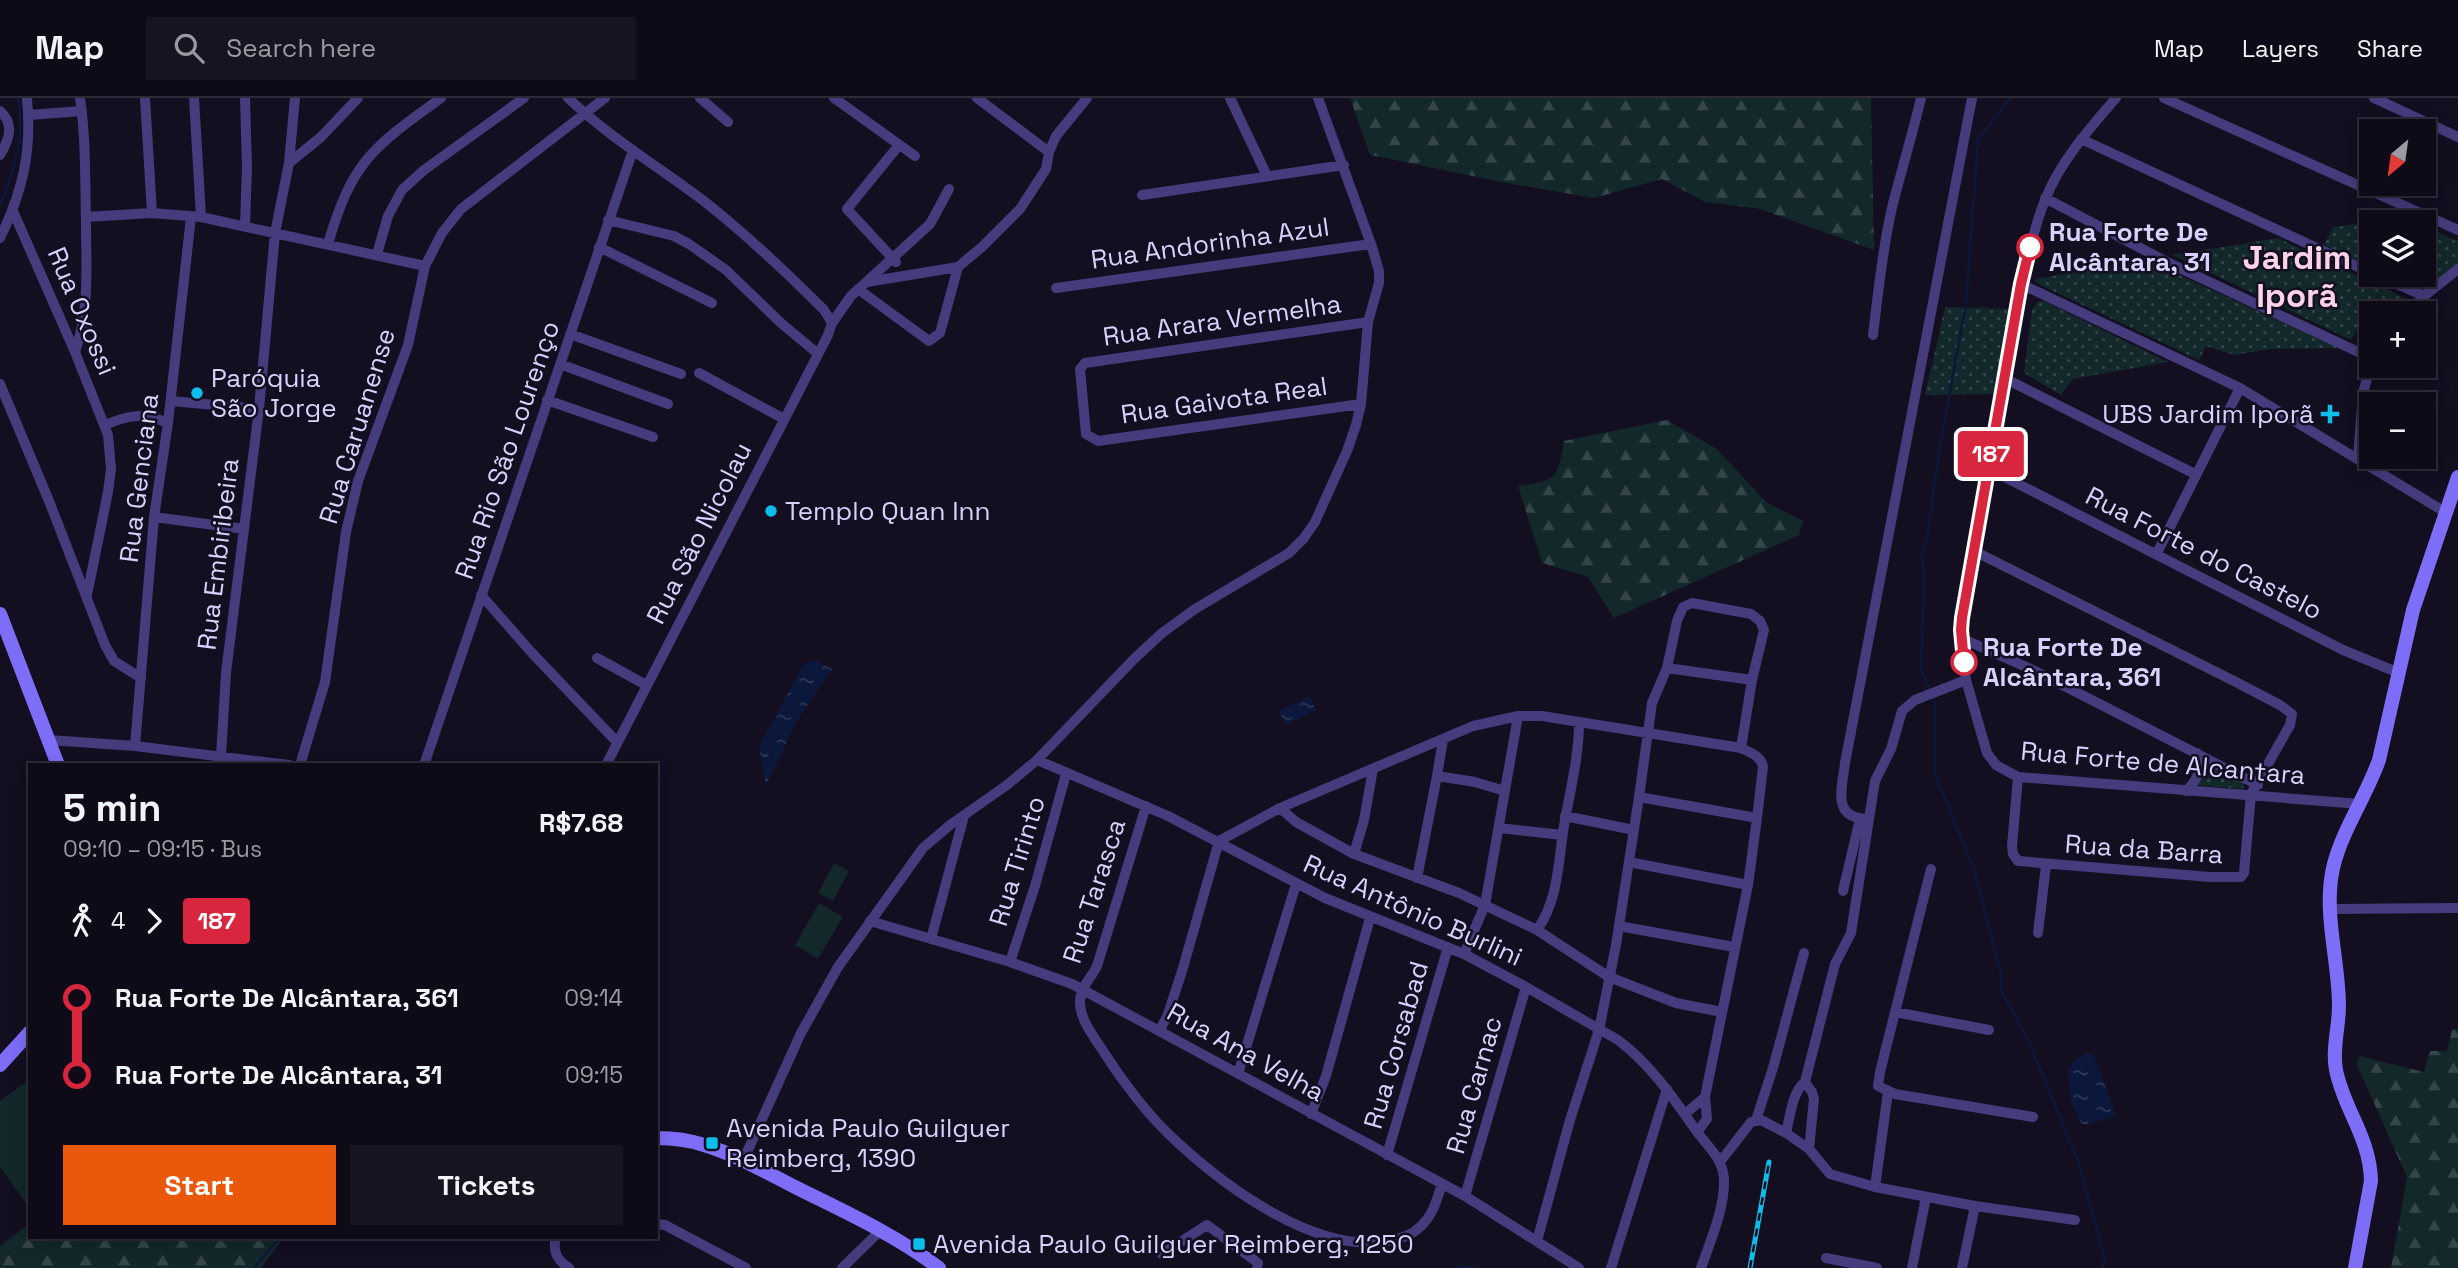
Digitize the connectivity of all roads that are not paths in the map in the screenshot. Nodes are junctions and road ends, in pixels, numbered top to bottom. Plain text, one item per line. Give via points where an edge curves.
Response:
1 (27, 98) edge
2 (80, 98) edge
3 (145, 98) edge
4 (194, 98) edge
5 (245, 98) edge
6 (295, 98) edge
7 (440, 98) edge
8 (524, 98) edge
9 (568, 98) edge
10 (605, 98) edge
11 (700, 98) edge
12 (834, 98) edge
13 (977, 98) edge
14 (1087, 98) edge
15 (1230, 98) edge
16 (1318, 98) edge
17 (1921, 98) edge
18 (1972, 98) edge
19 (2116, 98) edge
20 (2164, 98) edge
21 (2374, 98) edge
22 (354, 100) edge
23 (0, 111) edge
24 (82, 111) junction
25 (29, 115) junction
26 (585, 115) junction
27 (728, 122) dead end
28 (2458, 138) edge
29 (2081, 139) junction
30 (899, 145) junction
31 (633, 150) junction
32 (1049, 152) junction
33 (0, 155) edge
34 (915, 156) dead end
35 (289, 163) junction
36 (1344, 165) junction
37 (1267, 176) junction
38 (948, 189) dead end
39 (1142, 195) dead end
40 (2045, 198) junction
41 (13, 211) junction
42 (152, 213) junction
43 (196, 217) junction
44 (86, 218) junction
45 (608, 220) junction
46 (245, 226) junction
47 (2458, 230) edge
48 (275, 233) junction
49 (0, 238) edge
50 (328, 244) junction
51 (1371, 244) junction
52 (599, 247) junction
53 (377, 254) junction
54 (894, 259) junction
55 (425, 266) junction
56 (958, 267) junction
57 (2359, 267) edge
58 (2458, 269) edge
59 (867, 282) junction
60 (2021, 284) junction
61 (2404, 287) edge
62 (1056, 288) dead end
63 (858, 289) junction
64 (2424, 296) junction
65 (2419, 301) edge
66 (712, 303) dead end
67 (1368, 322) junction
68 (832, 323) junction
69 (570, 334) junction
70 (1873, 335) dead end
71 (75, 352) junction
72 (2359, 352) edge
73 (817, 353) junction
74 (560, 365) junction
75 (699, 373) dead end
76 (681, 374) dead end
77 (2004, 378) junction
78 (2367, 378) edge
79 (0, 384) edge
80 (2240, 388) junction
81 (547, 400) junction
82 (171, 401) junction
83 (668, 404) dead end
84 (1361, 404) junction
85 (259, 409) junction
86 (784, 419) junction
87 (169, 423) junction
88 (105, 425) junction
89 (653, 437) dead end
90 (1093, 440) joint
91 (2358, 459) junction
92 (1989, 469) junction
93 (2195, 474) junction
94 (2458, 477) edge
95 (2445, 512) junction
96 (154, 517) junction
97 (244, 529) junction
98 (1974, 551) junction
99 (2157, 553) junction
100 (87, 595) junction
101 (481, 595) junction
102 (1, 619) edge
103 (1961, 638) junction
104 (597, 658) dead end
105 (1667, 668) junction
106 (2399, 674) junction
107 (141, 678) junction
108 (1752, 680) junction
109 (1966, 680) junction
110 (646, 685) junction
111 (1518, 716) junction
112 (1579, 722) junction
113 (1649, 733) junction
114 (49, 740) junction
115 (1443, 740) junction
116 (617, 742) junction
117 (135, 746) junction
118 (1741, 748) junction
119 (2197, 753) junction
120 (221, 755) junction
121 (1037, 760) junction
122 (57, 763) edge
123 (275, 763) edge
124 (301, 763) edge
125 (425, 763) edge
126 (607, 763) edge
127 (1373, 769) junction
128 (1066, 774) junction
129 (1437, 776) junction
130 (2018, 777) junction
131 (2258, 785) junction
132 (1505, 791) junction
133 (2186, 791) junction
134 (2251, 794) junction
135 (1639, 797) junction
136 (2360, 804) junction
137 (1146, 806) junction
138 (1280, 808) junction
139 (964, 816) junction
140 (1565, 817) junction
141 (1757, 818) junction
142 (1864, 819) junction
143 (1499, 828) junction
144 (1634, 830) junction
145 (1562, 835) junction
146 (1219, 841) junction
147 (1354, 854) junction
148 (1629, 862) junction
149 (2046, 865) junction
150 (1931, 869) dead end
151 (1416, 878) junction
152 (1296, 884) junction
153 (1748, 885) junction
154 (1843, 891) dead end
155 (1485, 905) junction
156 (2458, 908) edge
157 (2331, 909) junction
158 (1370, 918) junction
159 (870, 921) junction
160 (1619, 926) junction
161 (1537, 930) junction
162 (2038, 933) dead end
163 (931, 939) junction
164 (1448, 947) junction
165 (1734, 947) junction
166 (1804, 953) dead end
167 (1464, 954) junction
168 (1010, 962) junction
169 (1609, 977) junction
170 (1526, 987) junction
171 (1082, 989) junction
172 (1722, 1012) junction
173 (1895, 1012) junction
174 (1599, 1030) junction
175 (1989, 1030) dead end
176 (1159, 1031) junction
177 (28, 1034) edge
178 (28, 1046) edge
179 (1, 1064) edge
180 (1238, 1074) junction
181 (1805, 1082) junction
182 (1667, 1089) junction
183 (1888, 1092) junction
184 (1705, 1097) junction
185 (1311, 1114) junction
186 (1685, 1114) junction
187 (2033, 1117) dead end
188 (1756, 1120) junction
189 (1697, 1132) junction
190 (1786, 1133) junction
191 (658, 1138) edge
192 (1809, 1149) junction
193 (1387, 1155) junction
194 (743, 1161) junction
195 (1720, 1162) junction
196 (1442, 1184) junction
197 (1875, 1187) junction
198 (1465, 1196) junction
199 (1926, 1197) junction
200 (1975, 1206) junction
201 (2075, 1220) dead end
202 (658, 1224) edge
203 (880, 1231) junction
204 (555, 1239) edge
205 (1537, 1241) junction
206 (1161, 1254) dead end
207 (1826, 1258) dead end
208 (569, 1268) edge
209 (746, 1268) edge
210 (842, 1268) edge
211 (939, 1268) edge
212 (1258, 1268) edge
213 (1579, 1268) edge
214 (1611, 1268) edge
215 (1701, 1268) edge
216 (1877, 1268) edge
217 (1912, 1268) edge
218 (1962, 1268) edge
219 (2355, 1268) edge

1 - 25 street
2 - 24 street
3 - 42 street
4 - 43 street, Rua Genciana
5 - 46 street
6 - 35 street, Rua Embiribeira
7 - 50 street via 391,134 360,165
8 - 53 street via 402,190 388,216
9 - 26 street
10 - 26 street, Rua Caruanense
11 - 27 street
12 - 30 street
13 - 32 street
14 - 32 street
15 - 37 street
16 - 36 street
17 - 70 street via 1886,237
18 - 142 street via 1845,763 1842,807 1847,814
19 - 29 street, Rua Forte de Alcantara
20 - 47 street
21 - 28 street
22 - 35 street via 321,137
23 - 33 street via 10,128
24 - 25 street
24 - 44 street
25 - 41 street via 29,149
26 - 31 street
26 - 55 street, Rua Caruanense via 461,209
29 - 40 street, Rua Forte de Alcantara
29 - 57 street
30 - 34 street
30 - 54 street via 847,209
31 - 45 street, Rua Rio São Lourenço
31 - 68 street via 741,232 824,310
32 - 56 street via 1046,169 1020,209
35 - 48 street, Rua Embiribeira
36 - 37 street
36 - 51 street
37 - 39 street
38 - 54 street, Rua São Nicolau via 930,223
40 - 60 street, Rua Forte de Alcantara
40 - 72 street via 2167,262
41 - 49 street
41 - 71 street, Rua Oxossi
42 - 43 street
42 - 44 street
43 - 46 street
43 - 82 street, Rua Genciana
44 - 71 street via 86,298
45 - 52 street, Rua Rio São Lourenço
45 - 73 street via 689,244 726,270
46 - 48 street
48 - 50 street
48 - 85 street, Rua Embiribeira
50 - 53 street
51 - 62 street, Rua Andorinha Azul
51 - 67 street via 1379,283
52 - 66 street
52 - 69 street, Rua Rio São Lourenço
53 - 55 street
54 - 59 street, Rua São Nicolau
55 - 124 street, Rua Caruanense via 408,345 349,511 325,682
56 - 59 street
56 - 63 street via 940,333 929,341
58 - 64 street
59 - 63 street, Rua São Nicolau
60 - 77 street, Rua Forte de Alcantara
60 - 80 street
61 - 64 street
63 - 68 street, Rua São Nicolau
64 - 65 street
67 - 84 street
67 - 90 street, Rua Arara Vermelha via 1083,364 1086,435
68 - 73 street, Rua São Nicolau
69 - 74 street, Rua Rio São Lourenço
69 - 76 street
71 - 88 street, Rua Oxossi
73 - 86 street, Rua São Nicolau
74 - 81 street, Rua Rio São Lourenço
74 - 83 street
75 - 86 street
77 - 92 street, Rua Forte de Alcantara
77 - 93 street
78 - 91 street
79 - 100 street
80 - 91 street
80 - 93 street
81 - 89 street
81 - 101 street, Rua Rio São Lourenço
82 - 85 street
82 - 87 street, Rua Genciana
84 - 90 street, Rua Gaivota Real
84 - 121 street via 1347,451 1304,538 1289,553 1162,633
85 - 97 street, Rua Embiribeira
86 - 110 street, Rua São Nicolau
87 - 88 street via 131,415
87 - 96 street, Rua Genciana
88 - 100 street, Rua Oxossi via 111,470
91 - 95 street
92 - 98 street, Rua Forte de Alcantara
92 - 99 street, Rua Forte do Castelo
93 - 99 street
94 - 95 main road
95 - 106 main road via 2413,610
96 - 97 street
96 - 107 street, Rua Genciana
97 - 120 street, Rua Embiribeira
98 - 103 street, Rua Forte de Alcantara
98 - 131 street via 2290,711 2290,725
99 - 106 street, Rua Forte do Castelo via 2343,650
100 - 107 street via 114,661
101 - 116 street
101 - 125 street, Rua Rio São Lourenço
102 - 114 main road
103 - 109 street, Rua Forte de Alcantara
103 - 119 street
104 - 110 street
105 - 108 street
105 - 108 street via 1676,621 1683,607 1692,603 1751,614 1760,621 1764,630
105 - 113 street via 1652,704
106 - 136 main road via 2379,760
107 - 117 street, Rua Genciana
108 - 118 street
109 - 130 street, Rua Forte de Alcantara via 1987,753 1996,765
109 - 142 street via 1902,711
110 - 116 street, Rua São Nicolau
111 - 112 street
111 - 115 street via 1473,726
111 - 132 street
112 - 113 street
112 - 140 street
113 - 118 street
113 - 135 street
114 - 117 street
114 - 122 main road
115 - 127 street
115 - 129 street
116 - 126 street, Rua São Nicolau
117 - 120 street
118 - 141 street via 1762,760
119 - 131 street
119 - 133 street via 2198,776
120 - 123 street
121 - 128 street, Rua Antônio Burlini
121 - 139 street
127 - 138 street
127 - 147 street
128 - 137 street, Rua Antônio Burlini
128 - 168 street, Rua Tirinto
129 - 132 street
129 - 151 street
130 - 133 street, Rua Forte de Alcantara
130 - 149 street, Rua da Barra via 2012,854 2018,861
131 - 134 street
132 - 143 street
133 - 134 street, Rua Forte de Alcantara
134 - 136 street, Rua Forte de Alcantara
134 - 149 street, Rua da Barra via 2241,877
135 - 141 street
135 - 144 street
136 - 157 main road via 2336,859
137 - 146 street, Rua Antônio Burlini
137 - 171 street, Rua Tarasca via 1097,966
138 - 146 street
138 - 147 street
139 - 159 street via 923,848
139 - 163 street
140 - 144 street
140 - 145 street
141 - 153 street
142 - 154 street
142 - 181 street via 1851,933 1835,964
143 - 145 street
143 - 155 street
144 - 148 street
145 - 161 street via 1551,904
146 - 152 street, Rua Antônio Burlini
146 - 176 street via 1174,998
147 - 151 street
148 - 153 street
148 - 160 street
149 - 162 street
150 - 173 street
151 - 155 street
152 - 158 street, Rua Antônio Burlini
152 - 180 street
153 - 165 street
155 - 161 street
155 - 167 street
156 - 157 street
157 - 219 main road via 2339,1005 2335,1063 2365,1143 2371,1181
158 - 164 street, Rua Antônio Burlini
158 - 185 street
159 - 163 street, Rua Ana Velha
159 - 194 street via 801,1033
160 - 165 street
160 - 169 street
161 - 169 street
163 - 168 street, Rua Ana Velha
164 - 167 street, Rua Antônio Burlini
164 - 193 street, Rua Corsabad
165 - 172 street
166 - 188 street
167 - 170 street, Rua Antônio Burlini
168 - 171 street, Rua Ana Velha
169 - 172 street via 1676,1003
169 - 174 street
170 - 174 street, Rua Antônio Burlini
170 - 198 street, Rua Carnac
171 - 176 street, Rua Ana Velha
171 - 196 street via 1082,1017 1119,1076 1175,1141 1244,1195 1292,1222 1343,1241 1375,1243 1407,1237 1434,1209
172 - 184 street
173 - 175 street
173 - 183 street via 1877,1083
174 - 182 street, Rua Antônio Burlini via 1636,1053
174 - 205 street
176 - 180 street, Rua Ana Velha
177 - 179 main road
178 - 179 main road
180 - 185 street, Rua Ana Velha
181 - 190 street via 1796,1094
181 - 192 street via 1814,1099
182 - 186 street, Rua Antônio Burlini
182 - 214 street
183 - 187 street
183 - 197 street
184 - 186 street
184 - 189 street via 1707,1119
185 - 193 street, Rua Ana Velha
186 - 189 street, Rua Antônio Burlini
188 - 190 street
188 - 195 street
189 - 195 street, Rua Antônio Burlini
190 - 192 street
191 - 194 main road via 704,1144
192 - 197 street via 1830,1174
193 - 196 street, Rua Ana Velha
194 - 203 main road
195 - 215 street via 1724,1182
196 - 198 street, Rua Ana Velha
197 - 199 street
198 - 205 street, Rua Ana Velha
199 - 200 street
199 - 217 street
200 - 201 street
200 - 218 street
202 - 209 street
203 - 210 street
203 - 211 main road
204 - 208 street via 556,1256
205 - 213 street, Rua Ana Velha
206 - 212 street via 1207,1225 1258,1263
207 - 216 street

